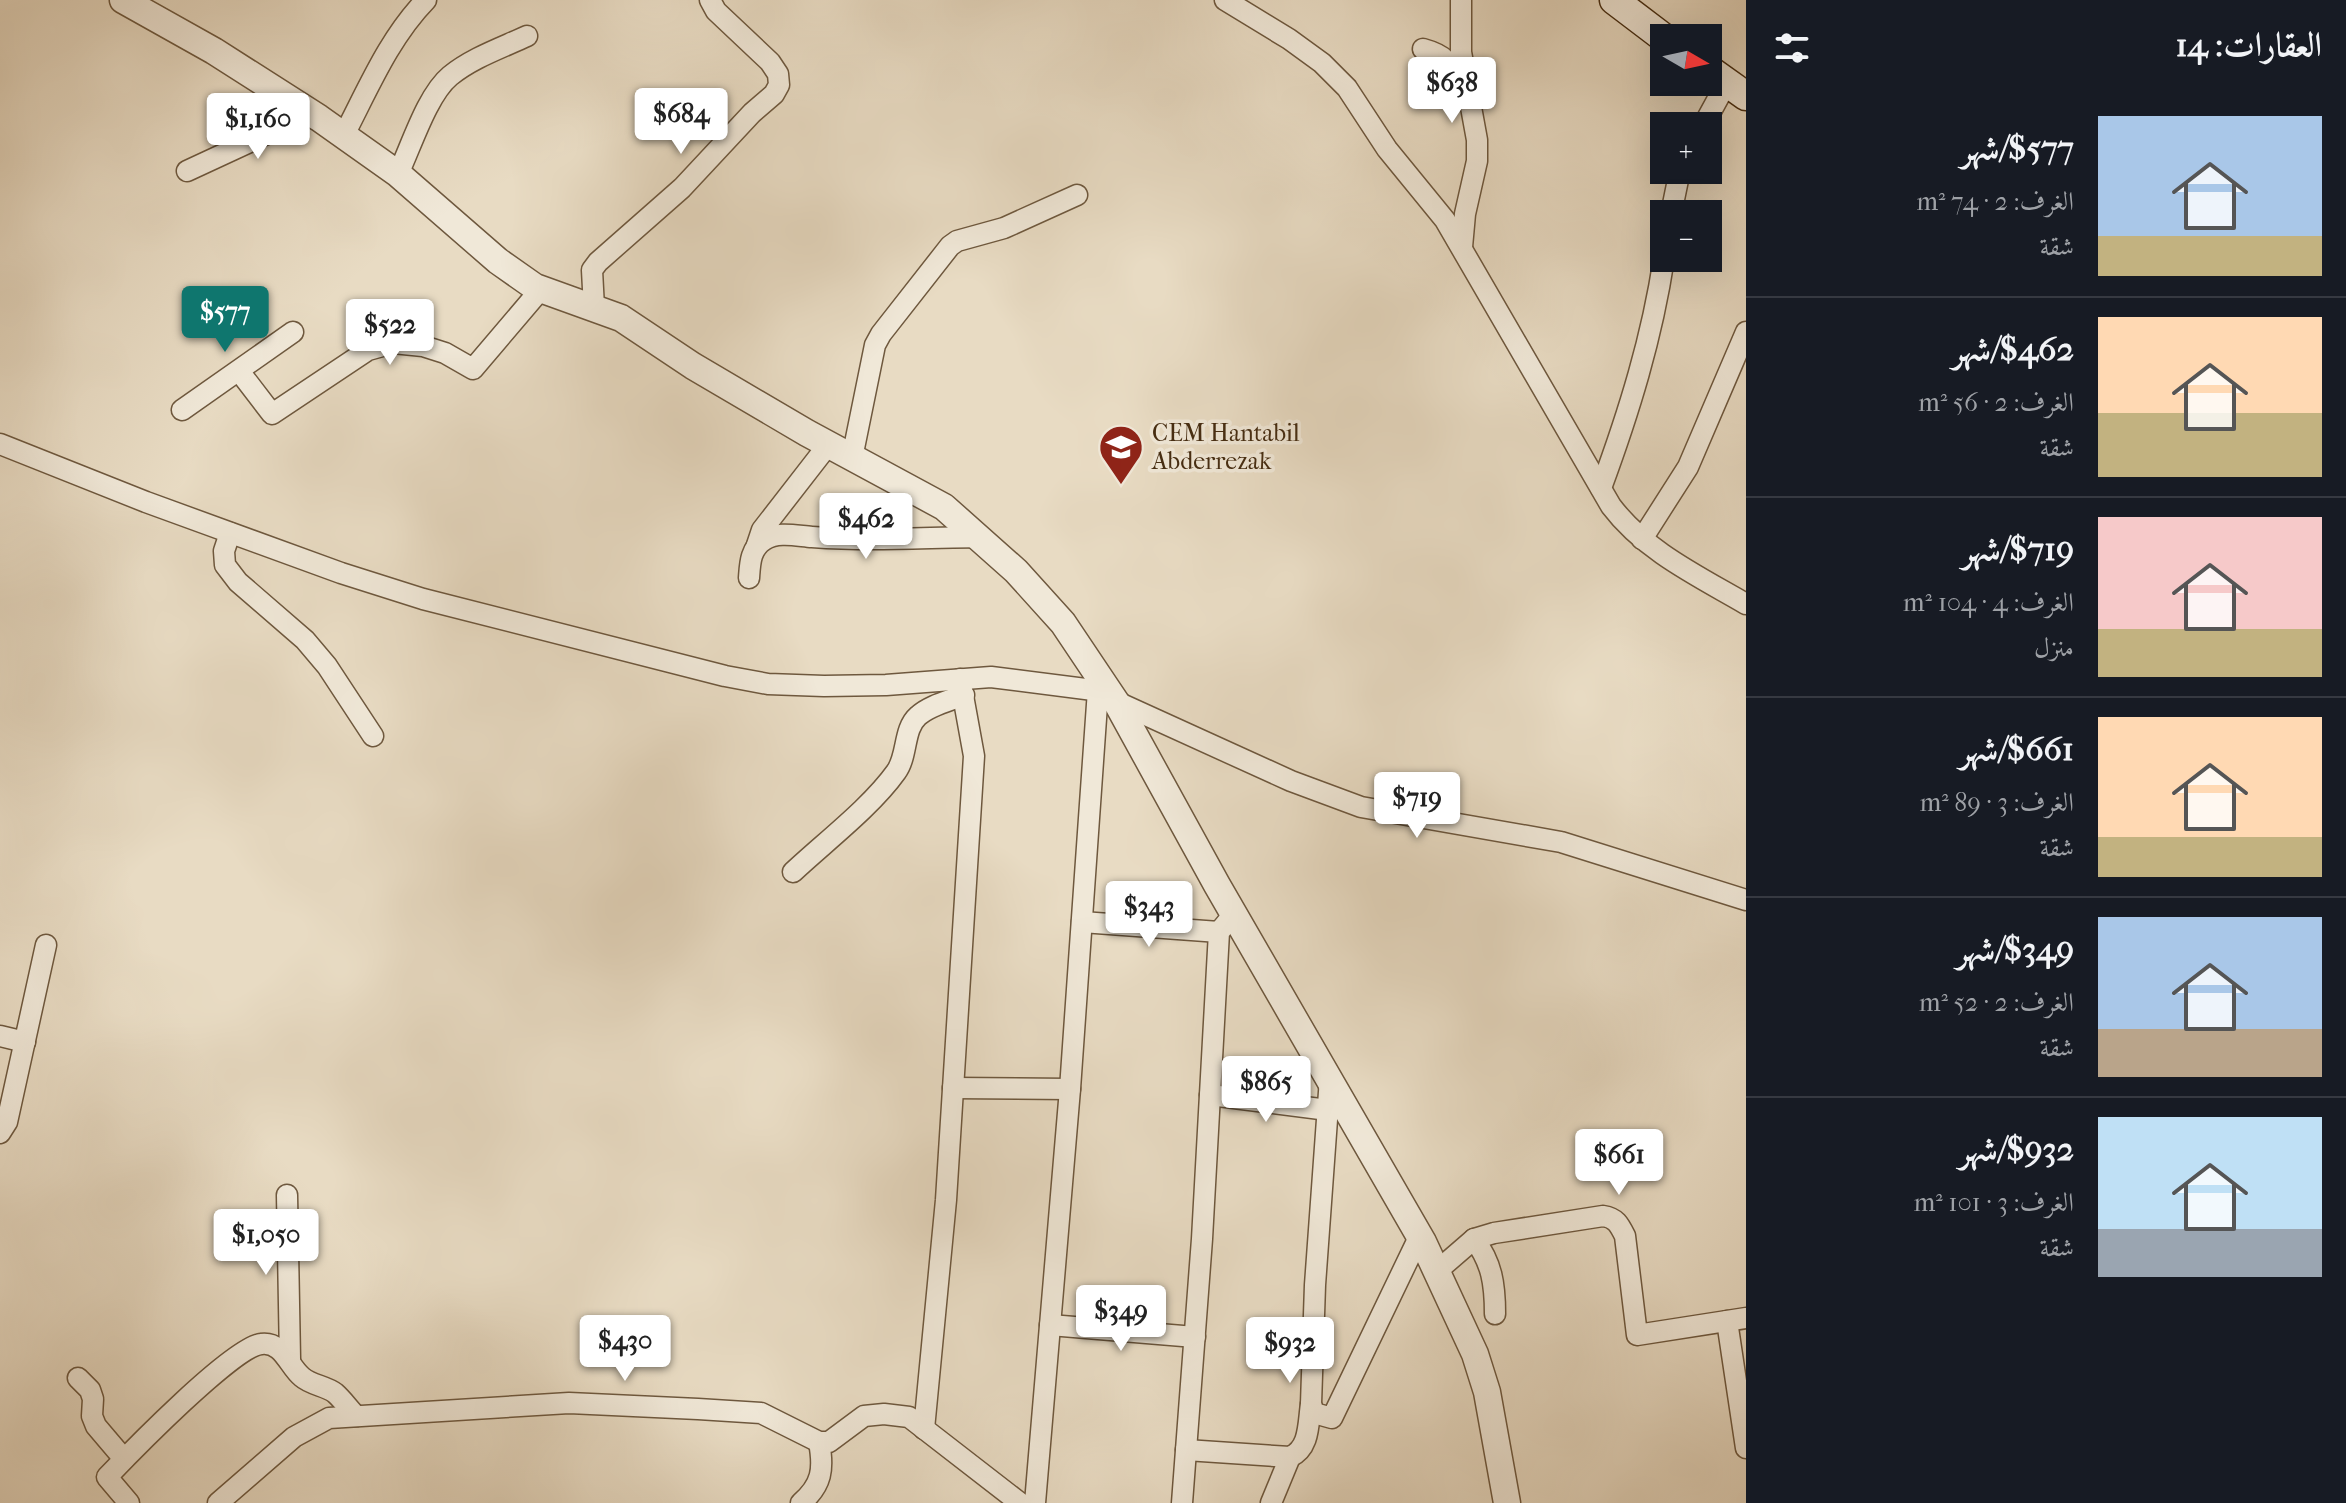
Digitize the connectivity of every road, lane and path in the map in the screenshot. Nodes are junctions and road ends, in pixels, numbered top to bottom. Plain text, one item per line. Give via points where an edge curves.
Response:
1 (123, 0) edge
2 (426, 0) edge
3 (710, 0) edge
4 (1225, 0) edge
5 (1461, 0) edge
6 (1614, 0) edge
7 (153, 8) edge
8 (1650, 27) edge
9 (527, 36) dead end
10 (1423, 49) dead end
11 (1727, 82) edge
12 (1469, 98) junction
13 (1711, 112) edge
14 (312, 113) junction
15 (344, 135) junction
16 (187, 171) dead end
17 (398, 174) junction
18 (1077, 195) dead end
19 (1462, 247) junction
20 (1661, 272) edge
21 (541, 289) junction
22 (594, 308) junction
23 (293, 332) dead end
24 (1746, 332) edge
25 (239, 371) junction
26 (182, 410) dead end
27 (0, 444) edge
28 (828, 445) junction
29 (852, 458) junction
30 (1601, 488) junction
31 (230, 533) junction
32 (979, 537) junction
33 (1642, 539) junction
34 (756, 548) junction
35 (749, 578) dead end
36 (1746, 604) edge
37 (962, 687) junction
38 (1108, 694) junction
39 (373, 736) dead end
40 (793, 872) dead end
41 (1746, 900) edge
42 (1082, 922) junction
43 (1226, 923) junction
44 (46, 945) dead end
45 (0, 1036) edge
46 (25, 1042) junction
47 (1330, 1078) junction
48 (953, 1088) junction
49 (1070, 1089) junction
50 (1210, 1095) junction
51 (1328, 1110) junction
52 (0, 1133) edge
53 (287, 1195) dead end
54 (1420, 1235) junction
55 (1474, 1239) junction
56 (1437, 1271) junction
57 (1495, 1314) dead end
58 (1736, 1319) edge
59 (1050, 1325) junction
60 (1195, 1337) junction
61 (290, 1359) junction
62 (78, 1378) dead end
63 (1311, 1404) junction
64 (356, 1416) junction
65 (924, 1429) junction
66 (819, 1442) junction
67 (1746, 1448) edge
68 (1186, 1450) junction
69 (1290, 1457) junction
70 (124, 1459) junction
71 (129, 1503) edge
72 (218, 1503) edge
73 (801, 1503) edge
74 (1020, 1503) edge
75 (1035, 1503) edge
76 (1182, 1503) edge
77 (1271, 1503) edge
78 (1507, 1503) edge

1 - 7 street
2 - 15 street via 392,45
3 - 22 street via 770,62 779,85 682,188 598,262 592,270
4 - 19 street via 1300,47 1347,88
5 - 12 street via 1461,52
6 - 8 main road
7 - 14 street
9 - 17 street via 448,77
10 - 12 street via 1448,59
11 - 13 street
12 - 19 street via 1477,161
14 - 15 street
14 - 16 street
15 - 17 street
17 - 21 street via 498,261
18 - 29 street via 950,246 875,345
19 - 30 street
20 - 30 street via 1630,410
21 - 22 street
21 - 25 street via 473,369 445,353 393,343 368,350 272,414
22 - 28 street via 621,318
23 - 25 street
24 - 33 street via 1688,467
25 - 26 street
27 - 31 street
28 - 29 street
28 - 34 street via 762,530
29 - 32 street via 944,507
30 - 33 street via 1628,528
31 - 37 street via 423,599 725,676 768,684
31 - 39 street via 225,565 305,640
32 - 34 street via 851,540 777,535
32 - 38 street via 1063,623
33 - 36 street
34 - 35 street
37 - 38 street via 991,677
37 - 40 street via 917,716 893,776
37 - 48 street via 974,756
38 - 41 street via 1278,775 1361,807 1561,842
38 - 42 street
38 - 43 street
42 - 43 street
42 - 49 street
43 - 47 street
43 - 50 street
44 - 46 street
45 - 46 street
46 - 52 street
47 - 51 street
47 - 54 street
48 - 49 street
48 - 65 street
49 - 59 street
50 - 51 street
50 - 60 street
51 - 63 street
53 - 61 street
54 - 56 street
54 - 63 street via 1332,1418 1314,1413
55 - 56 street
55 - 57 street via 1491,1266
55 - 58 street via 1613,1218 1625,1236 1637,1335
56 - 78 street via 1487,1392
58 - 67 street
59 - 60 street
59 - 75 street
60 - 68 street
61 - 64 street via 301,1377 334,1392
61 - 70 street via 271,1345 249,1349 194,1391
62 - 70 street via 90,1390 96,1426
63 - 69 street via 1305,1443
64 - 66 street via 569,1403 698,1409 761,1413
64 - 72 street via 329,1418 294,1437
65 - 66 street via 909,1417 864,1416 829,1442
65 - 74 street
66 - 73 street via 823,1463 818,1480
68 - 69 street
68 - 76 street
69 - 77 street
70 - 71 street via 107,1477

